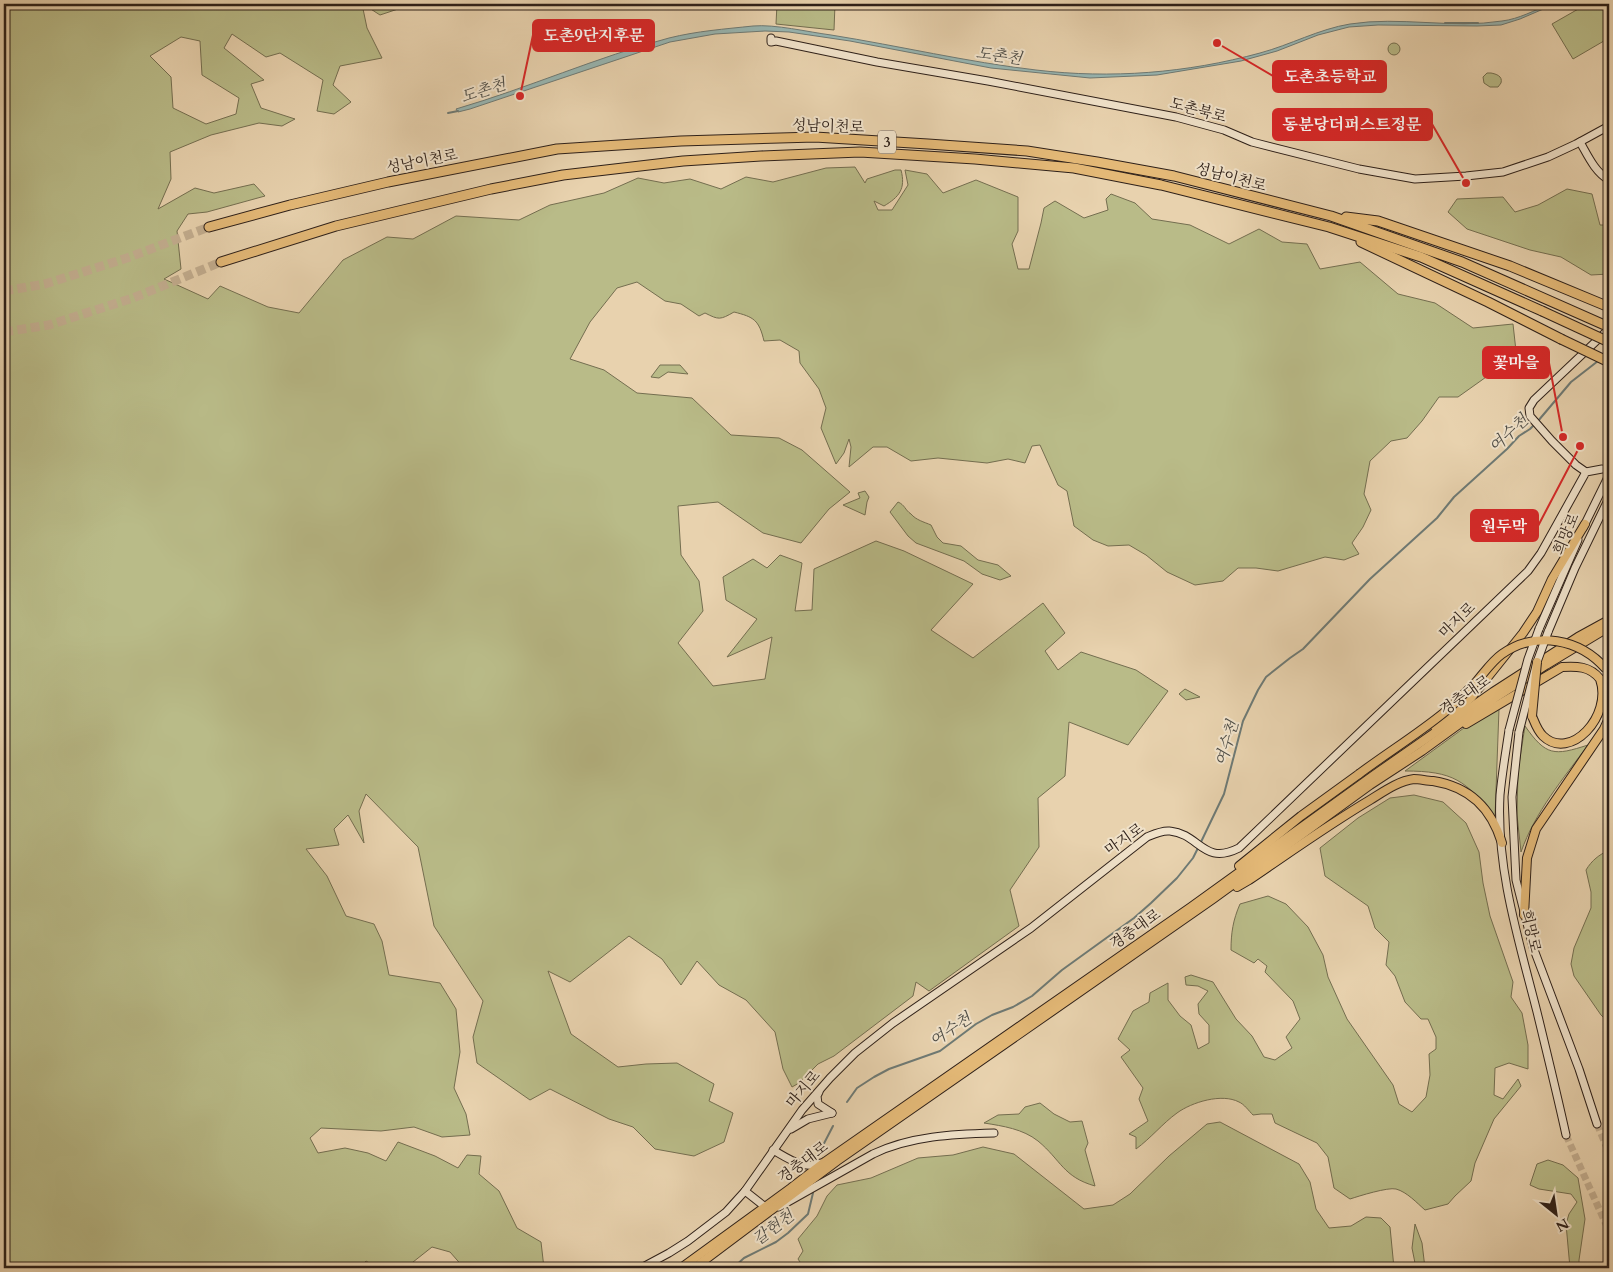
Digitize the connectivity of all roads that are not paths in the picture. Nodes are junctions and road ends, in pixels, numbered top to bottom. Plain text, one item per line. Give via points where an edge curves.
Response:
1 (771, 40) dead end
2 (1609, 126) edge
3 (1580, 142) junction
4 (1609, 180) edge
5 (1331, 216) junction
6 (1329, 227) junction
7 (209, 228) tunnel mouth
8 (221, 262) tunnel mouth
9 (1609, 308) edge
10 (1609, 328) edge
11 (1609, 342) edge
12 (1609, 362) edge
13 (1602, 469) dead end
14 (1586, 472) junction
15 (1609, 476) edge
16 (1609, 498) edge
17 (1585, 524) junction
18 (1609, 620) edge
19 (1609, 627) edge
20 (1536, 662) junction
21 (1608, 673) edge
22 (1609, 718) edge
23 (1422, 752) junction
24 (1374, 775) junction
25 (1502, 843) junction
26 (1213, 899) junction
27 (1191, 907) junction
28 (1524, 915) junction
29 (820, 1090) junction
30 (1597, 1124) tunnel mouth
31 (788, 1130) junction
32 (994, 1134) dead end
33 (1566, 1135) tunnel mouth
34 (782, 1139) junction
35 (773, 1150) junction
36 (788, 1159) junction
37 (826, 1161) junction
38 (745, 1191) junction
39 (766, 1210) junction
40 (641, 1268) edge
41 (681, 1268) edge
42 (694, 1268) edge

1 - 3 main road, 도촌북로 via 1176,117 1224,130 1252,142 1359,169 1415,179 1503,172
2 - 3 main road, 도촌북로
3 - 4 main road via 1592,164
5 - 7 highway, 성남이천로 / 3 via 1174,176 1097,162 1027,152 815,137 557,149 290,204
5 - 9 highway via 1378,221 1510,266
5 - 10 highway, 성남이천로 / 3 via 1462,262
6 - 8 highway, 성남이천로 / 3 via 1161,185 1074,168 860,152 683,161 563,175 336,226
6 - 11 highway, 성남이천로 / 3, bridge via 1421,257
6 - 12 highway, bridge
10 - 14 main road via 1529,408 1530,416 1552,441
13 - 14 main road
14 - 29 main road, 마지로 via 1541,554 1528,571 1239,848 1218,854 1170,831 1146,836 1031,928 854,1053
15 - 17 main road, 희망로
16 - 20 main road, 희망로, bridge via 1574,568
17 - 24 main road via 1552,578 1537,612 1471,698
17 - 25 main road, 희망로, bridge via 1538,629 1509,730 1500,795
18 - 24 main road, 경충대로 via 1508,682
19 - 23 main road, 경충대로 via 1495,698
20 - 23 main road, bridge via 1532,716 1536,727 1544,737 1554,742 1580,740 1601,720 1607,697 1598,677 1586,668 1575,666 1562,667
20 - 28 main road, 희망로, bridge via 1519,732 1512,797 1516,880
21 - 27 main road, bridge via 1586,652 1571,644 1555,641 1517,646 1502,654 1445,712 1301,816
22 - 28 main road via 1536,829 1527,858
23 - 26 main road, 경충대로 via 1370,784
24 - 27 main road, 경충대로
25 - 26 main road via 1493,822 1472,796 1447,783 1415,779 1397,784 1371,799 1249,880
25 - 33 main road, 희망로 via 1514,922
26 - 39 main road, 경충대로
27 - 37 main road, 경충대로
28 - 30 main road, 희망로
29 - 31 main road, 마지로
29 - 31 main road via 818,1104 832,1113 808,1119
31 - 34 main road, 마지로
32 - 39 main road via 949,1136 887,1147
34 - 35 main road, 마지로
34 - 36 main road
35 - 36 main road
35 - 38 main road, 마지로
36 - 37 main road via 804,1166
37 - 39 main road, 경충대로
38 - 39 main road
38 - 40 main road, 마지로 via 726,1212 688,1241
39 - 41 main road, 경충대로
39 - 42 main road, 경충대로

